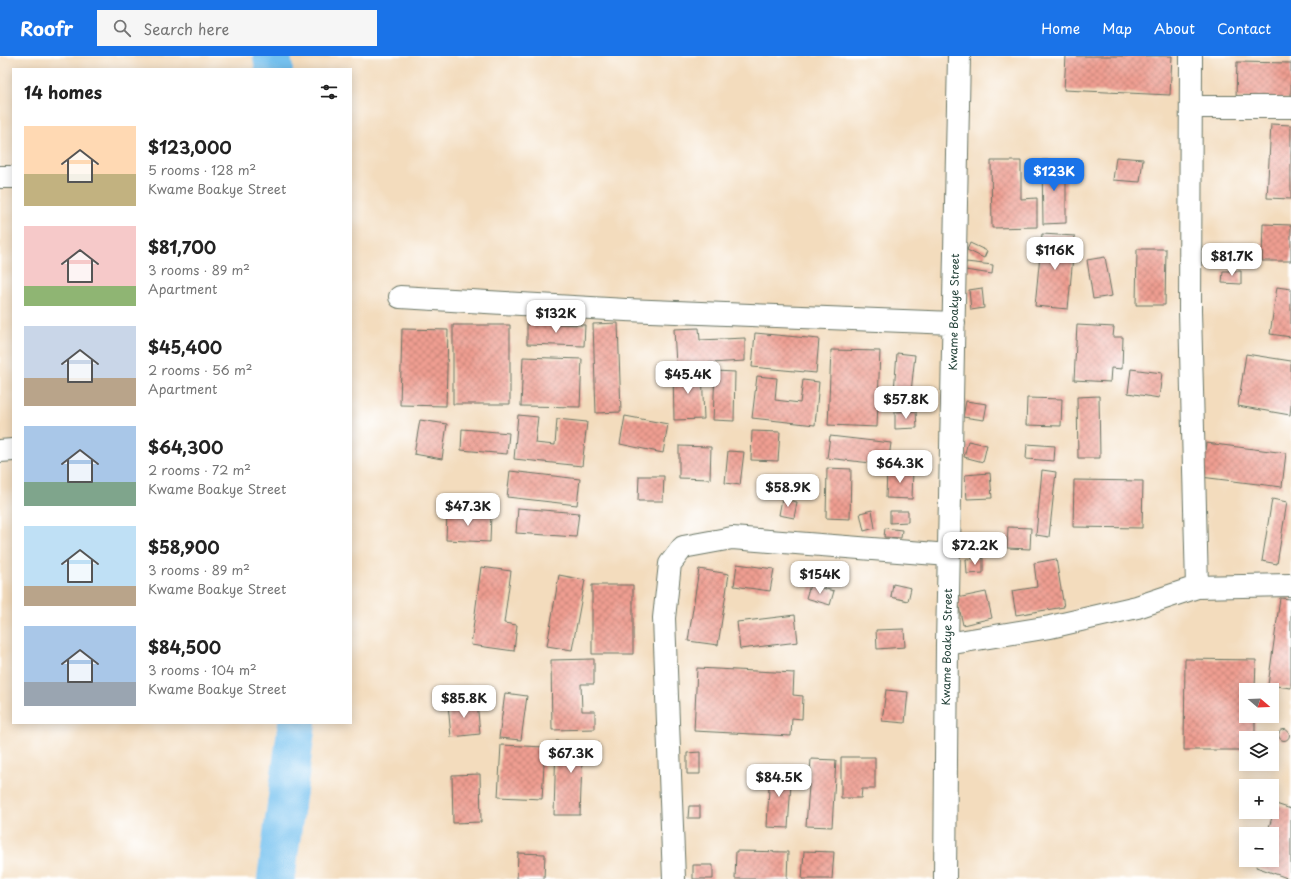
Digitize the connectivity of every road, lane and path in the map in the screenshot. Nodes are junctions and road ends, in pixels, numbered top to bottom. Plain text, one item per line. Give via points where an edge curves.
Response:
1 (959, 56) edge
2 (1191, 56) edge
3 (1291, 107) edge
4 (1191, 108) junction
5 (12, 176) edge
6 (0, 177) edge
7 (400, 297) dead end
8 (954, 323) junction
9 (12, 450) edge
10 (0, 451) edge
11 (949, 555) junction
12 (1291, 585) edge
13 (1197, 587) junction
14 (947, 644) junction
15 (674, 879) edge
16 (945, 879) edge

1 - 8 street, Kwame Boakye Street
2 - 4 street
3 - 4 street
4 - 13 street via 1190,318
5 - 6 street
7 - 8 street via 626,310
8 - 11 street, Kwame Boakye Street
9 - 10 street
11 - 14 street, Kwame Boakye Street
11 - 15 street via 732,538 683,547 670,564 664,618
12 - 13 street
13 - 14 street via 1137,607 1050,627
14 - 16 street, Kwame Boakye Street

